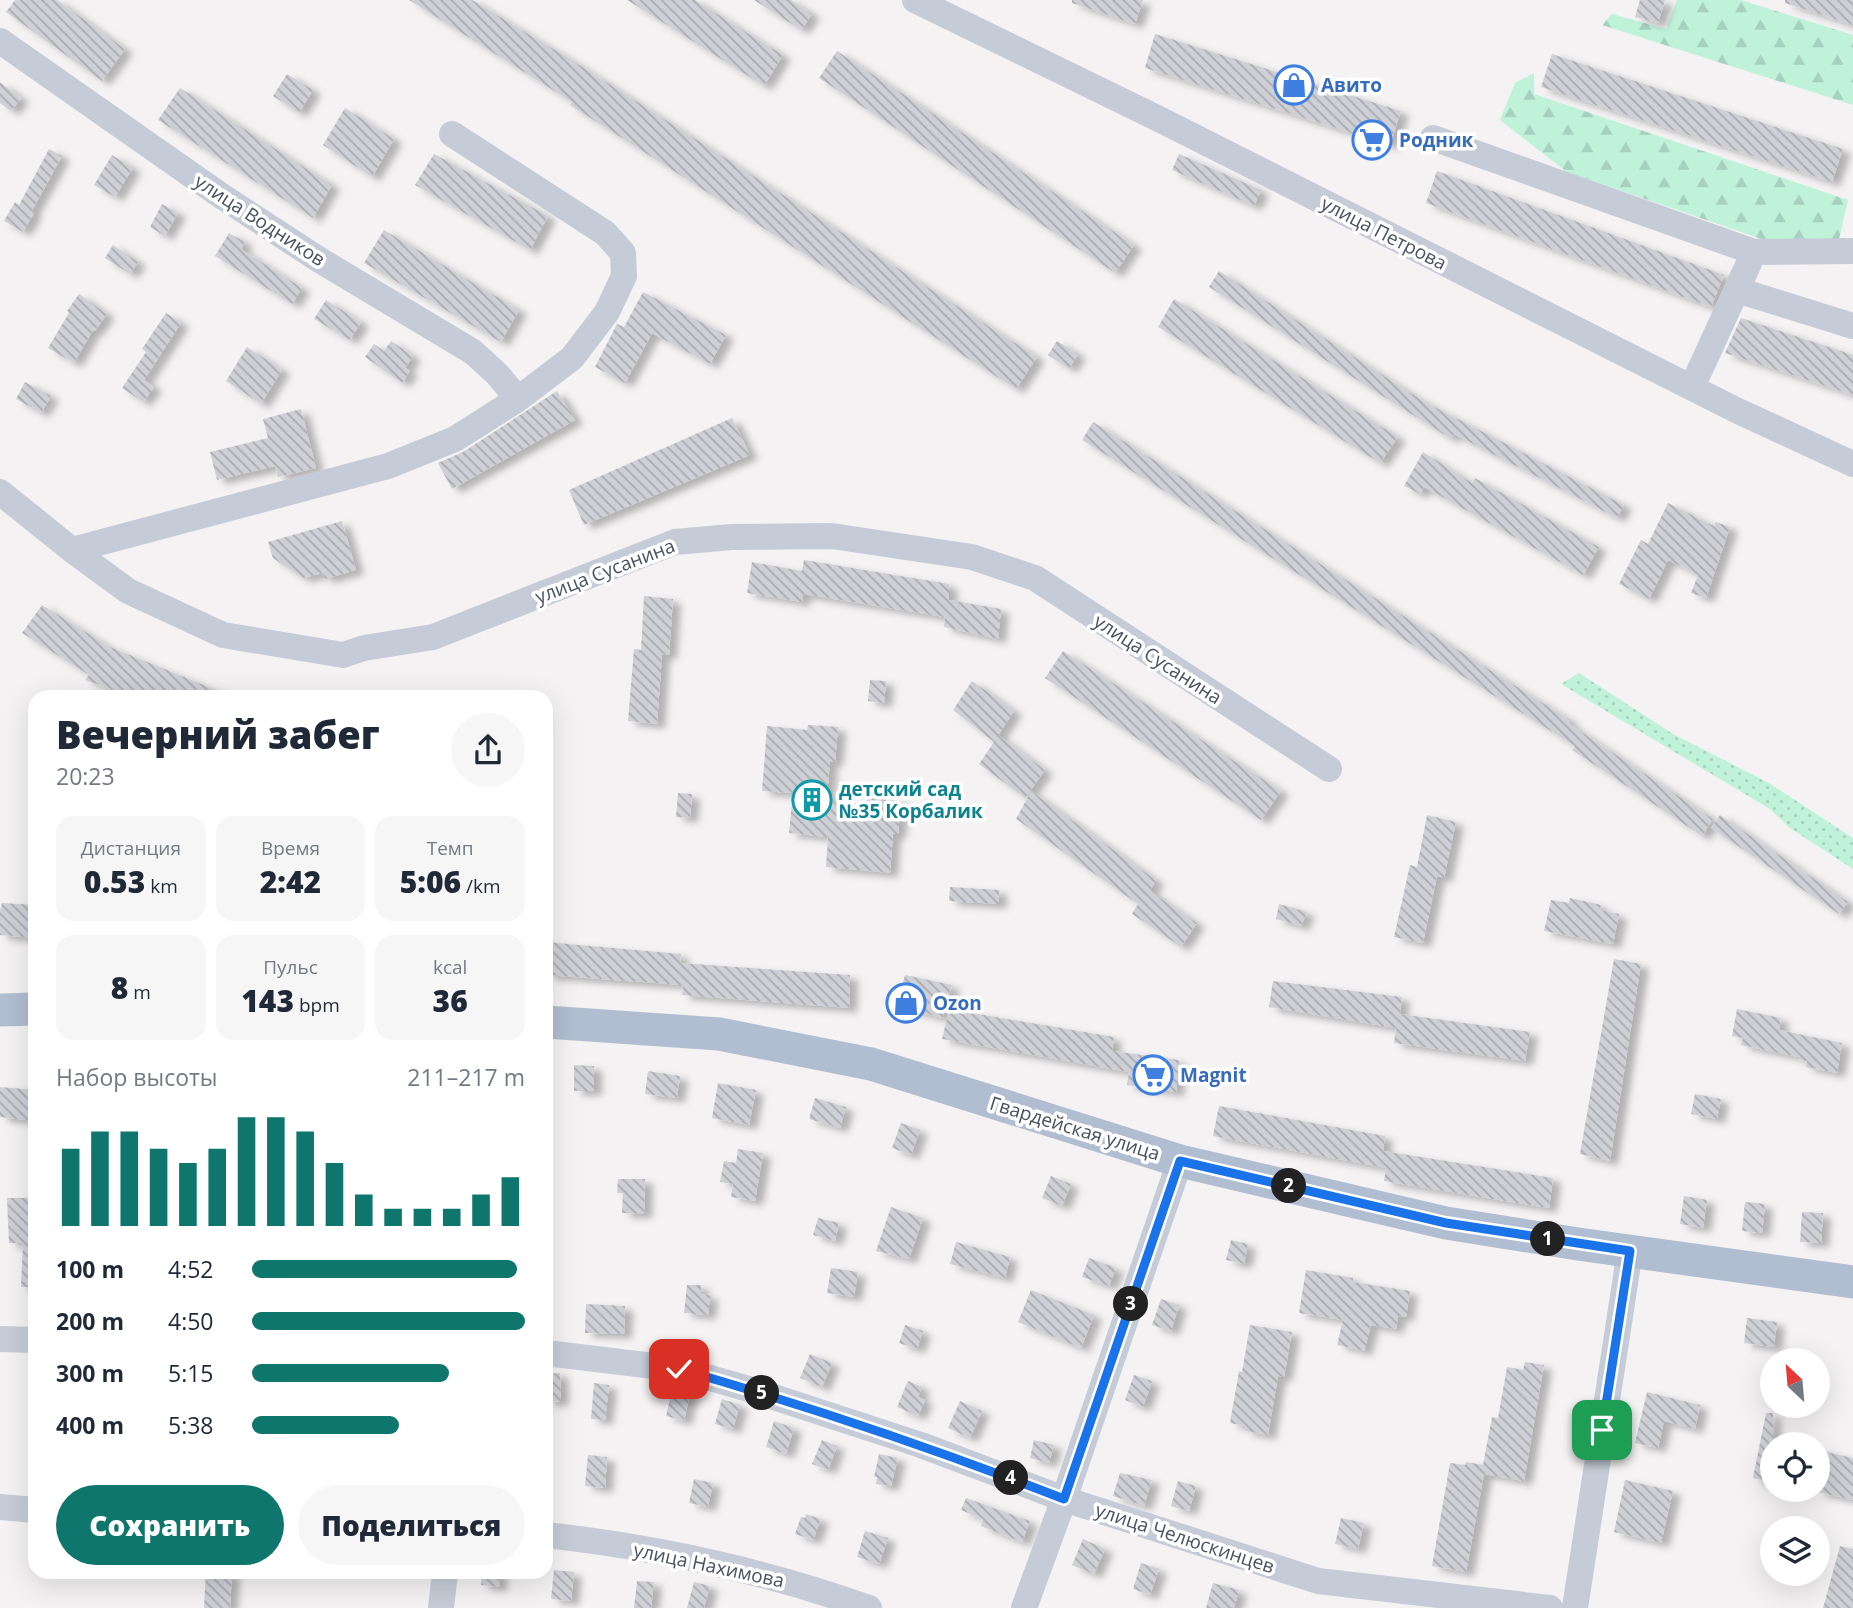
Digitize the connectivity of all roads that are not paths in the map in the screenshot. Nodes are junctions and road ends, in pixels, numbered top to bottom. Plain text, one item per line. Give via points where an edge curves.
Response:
1 (915, 0) edge
2 (0, 41) edge
3 (452, 134) dead end
4 (1433, 138) dead end
5 (1853, 251) edge
6 (1754, 252) junction
7 (1737, 290) junction
8 (1853, 326) edge
9 (1692, 387) junction
10 (517, 400) junction
11 (1853, 464) edge
12 (0, 492) edge
13 (72, 550) junction
14 (1329, 769) dead end
15 (28, 1009) edge
16 (0, 1010) edge
17 (553, 1022) edge
18 (1180, 1161) junction
19 (1630, 1251) junction
20 (1853, 1282) edge
21 (0, 1339) edge
22 (28, 1340) edge
23 (553, 1354) edge
24 (1064, 1499) junction
25 (0, 1507) edge
26 (28, 1509) edge
27 (553, 1536) edge
28 (444, 1579) edge
29 (441, 1608) edge
30 (869, 1608) edge
31 (1024, 1608) edge
32 (1550, 1608) edge
33 (1575, 1608) edge

1 - 9 street, улица Петрова
2 - 10 street, улица Водников via 220,195 473,352
3 - 10 street via 605,233 623,253 624,276 607,312 572,358
4 - 6 street
5 - 6 street
6 - 7 street
7 - 8 street
7 - 9 street
9 - 11 street, улица Петрова
10 - 13 street via 455,439 388,466
12 - 13 street, улица Сусанина
13 - 14 street, улица Сусанина via 128,591 223,635 343,656 433,637 675,542 832,536 972,557 1035,578
15 - 16 main road
17 - 18 main road, Гвардейская улица via 719,1034 872,1064
18 - 19 main road, Гвардейская улица via 1446,1223
18 - 24 street
19 - 20 main road, Гвардейская улица
19 - 33 street
21 - 22 street
23 - 24 street, улица Челюскинцев via 679,1369 921,1446
24 - 31 street
24 - 32 street, улица Челюскинцев via 1318,1581
25 - 26 street
27 - 30 street, улица Нахимова via 698,1559 805,1586
28 - 29 street

